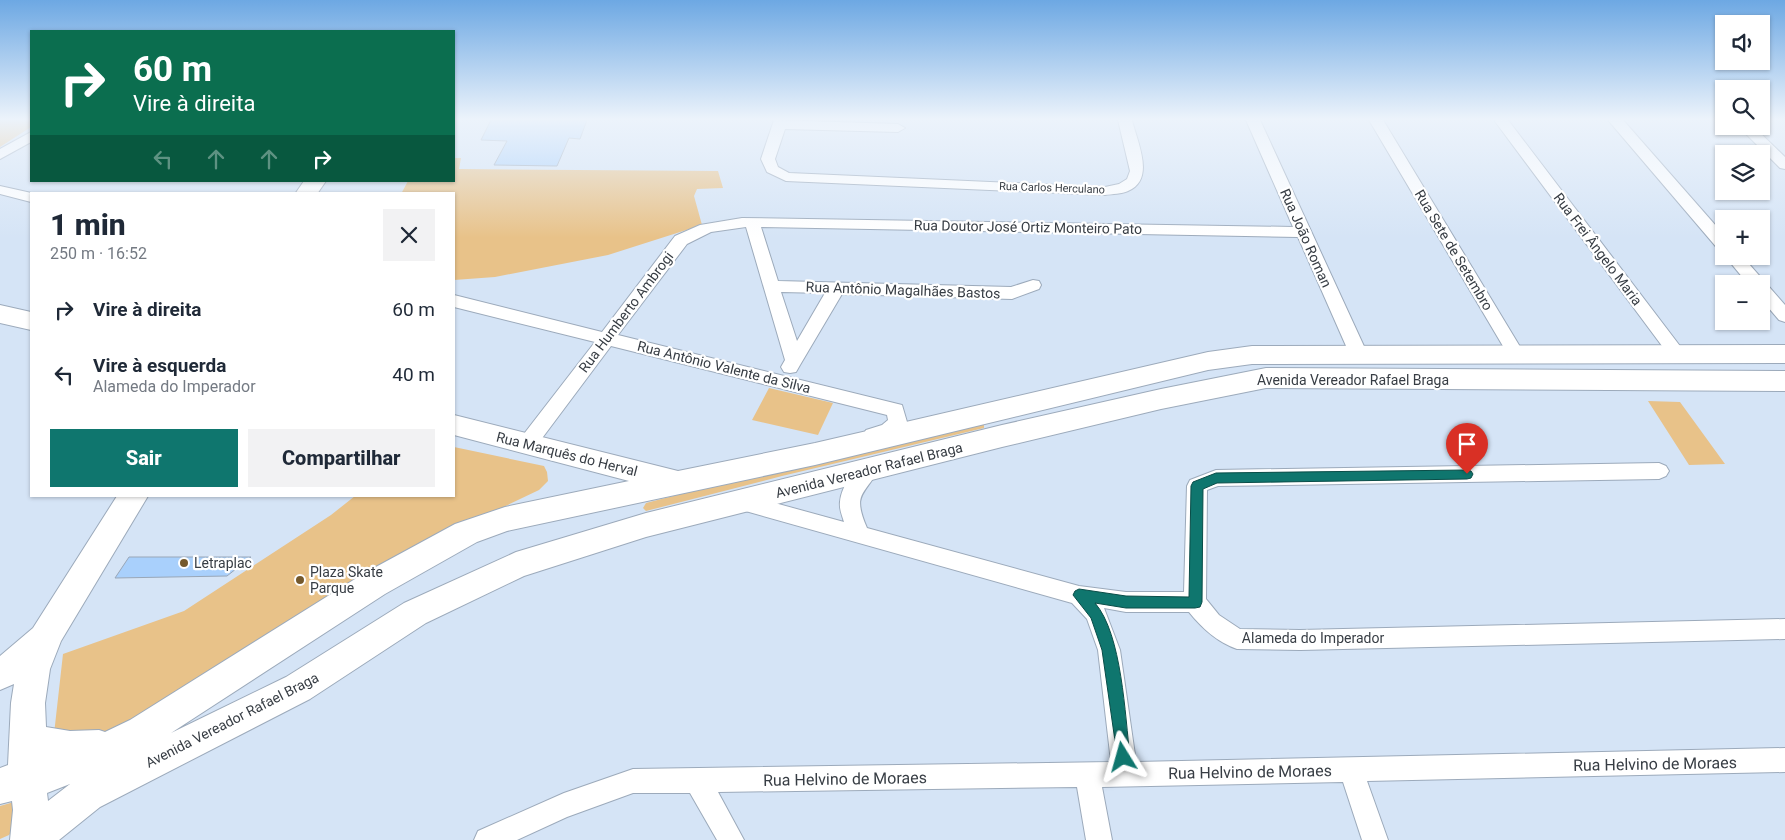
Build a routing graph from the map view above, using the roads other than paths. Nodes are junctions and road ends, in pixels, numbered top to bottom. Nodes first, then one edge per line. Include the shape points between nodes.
1 (768, 159) edge
2 (1134, 159) edge
3 (1271, 159) edge
4 (1399, 159) edge
5 (1530, 159) edge
6 (1648, 159) edge
7 (786, 177) joint
8 (0, 190) edge
9 (30, 197) edge
10 (752, 222) junction
11 (1304, 232) junction
12 (1715, 235) edge
13 (1741, 265) edge
14 (1749, 275) edge
15 (1033, 285) dead end
16 (772, 286) junction
17 (836, 289) junction
18 (1770, 298) edge
19 (455, 301) edge
20 (0, 314) edge
21 (1785, 316) edge
22 (30, 321) edge
23 (607, 338) junction
24 (1516, 354) junction
25 (1677, 354) junction
26 (1785, 354) edge
27 (1359, 355) junction
28 (794, 361) junction
29 (1785, 366) edge
30 (1184, 367) junction
31 (782, 381) junction
32 (1771, 381) edge
33 (1109, 385) junction
34 (1162, 399) junction
35 (1088, 416) junction
36 (455, 426) edge
37 (528, 444) junction
38 (815, 454) junction
39 (869, 470) junction
40 (1660, 471) dead end
41 (680, 483) junction
42 (642, 491) junction
43 (132, 497) edge
44 (742, 502) junction
45 (646, 525) junction
46 (859, 534) junction
47 (1079, 595) junction
48 (1195, 602) junction
49 (1785, 629) edge
50 (47, 634) junction
51 (0, 674) edge
52 (27, 736) junction
53 (113, 746) junction
54 (1785, 760) edge
55 (1351, 770) junction
56 (1125, 775) junction
57 (1087, 776) junction
58 (698, 782) junction
59 (13, 785) edge
60 (29, 840) edge
61 (487, 840) edge
62 (731, 840) edge
63 (1099, 840) edge
64 (1375, 840) edge

1 - 7 street via 772,169
2 - 7 street, Rua Carlos Herculano via 1137,171 1134,180 1122,188 1105,191
3 - 11 street, Rua João Roman
4 - 24 street, Rua Sete de Setembro
5 - 25 street, Rua Frei Ângelo Maria
6 - 12 street
8 - 9 street
10 - 11 street, Rua Doutor José Ortiz Monteiro Pato
10 - 16 street
10 - 23 street, Rua Humberto Ambrogi via 714,226 680,240
11 - 27 street, Rua João Roman
13 - 14 street
15 - 17 street, Rua Antônio Magalhães Bastos via 1012,293
16 - 17 street, Rua Antônio Magalhães Bastos
16 - 28 street
17 - 28 street
18 - 21 street
19 - 23 street, Rua Antônio Valente da Silva
20 - 22 main road
23 - 31 street, Rua Antônio Valente da Silva
23 - 37 street, Rua Humberto Ambrogi
24 - 25 main road, Avenida Vereador Rafael Braga
24 - 27 main road, Avenida Vereador Rafael Braga
25 - 26 main road, Avenida Vereador Rafael Braga
27 - 30 main road, Avenida Vereador Rafael Braga via 1252,355
28 - 31 street
29 - 32 main road via 1751,367 1748,372
30 - 33 main road, Avenida Vereador Rafael Braga
30 - 34 main road via 1153,384 1151,390
31 - 38 street, Rua Antônio Valente da Silva via 895,410 898,422 888,431
32 - 34 main road, Avenida Vereador Rafael Braga via 1266,378
33 - 35 main road via 1122,393 1123,399
33 - 38 main road, Avenida Vereador Rafael Braga
34 - 35 main road, Avenida Vereador Rafael Braga
35 - 39 main road, Avenida Vereador Rafael Braga
36 - 37 main road, Rua Marquês do Herval
37 - 41 main road, Rua Marquês do Herval
38 - 41 main road, Avenida Vereador Rafael Braga
39 - 44 main road, Avenida Vereador Rafael Braga
39 - 46 street via 853,488 850,501 851,516
40 - 48 street via 1216,478 1197,486
41 - 42 main road, Avenida Vereador Rafael Braga
42 - 45 main road via 633,509 637,518
42 - 53 main road, Avenida Vereador Rafael Braga via 505,519 466,533 374,584 186,706
43 - 50 main road
44 - 45 main road, Avenida Vereador Rafael Braga
44 - 46 street
45 - 60 main road, Avenida Vereador Rafael Braga via 516,565 415,613 298,688 87,794
46 - 47 street
47 - 48 street via 1126,602
47 - 56 street via 1096,614 1109,650
48 - 49 street, Alameda do Imperador via 1211,622 1237,639
50 - 51 main road via 18,664
50 - 52 main road via 33,669
52 - 53 main road via 55,748 77,750
52 - 59 main road
53 - 59 main road, Avenida Vereador Rafael Braga via 89,759
54 - 55 street, Rua Helvino de Moraes
55 - 56 street, Rua Helvino de Moraes
55 - 64 street
56 - 57 street, Rua Helvino de Moraes
57 - 58 street, Rua Helvino de Moraes
57 - 63 street
58 - 61 street, Rua Helvino de Moraes via 633,781 564,806
58 - 62 street
59 - 60 main road via 32,810

